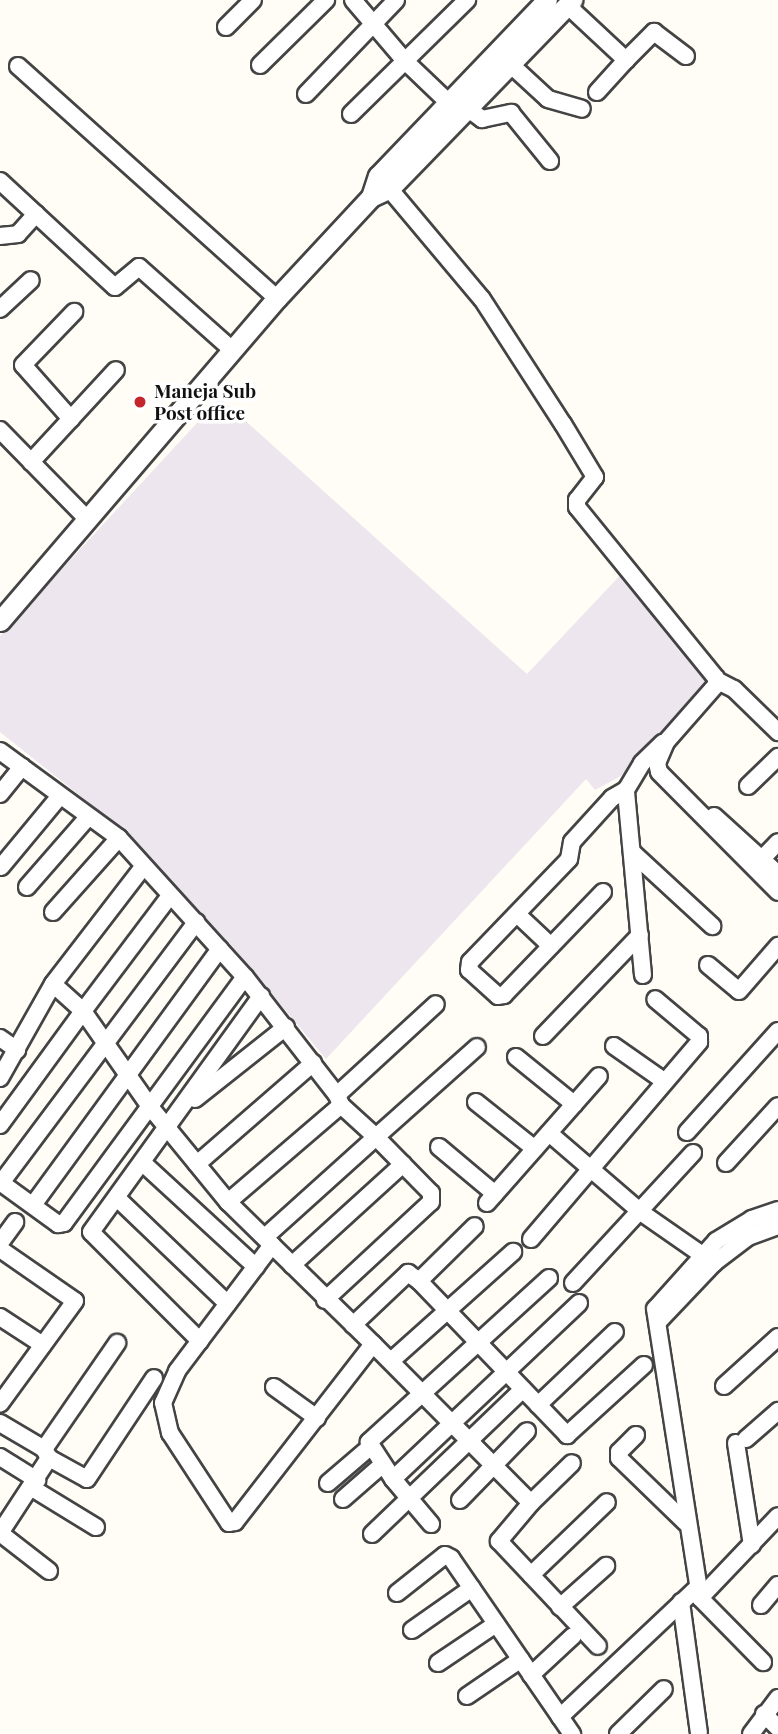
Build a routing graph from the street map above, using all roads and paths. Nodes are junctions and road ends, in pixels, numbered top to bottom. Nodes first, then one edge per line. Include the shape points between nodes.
1 (253, 0) edge
2 (326, 0) edge
3 (353, 0) edge
4 (396, 0) edge
5 (467, 0) edge
6 (547, 0) edge
7 (570, 3) edge
8 (376, 21) junction
9 (226, 27) dead end
10 (686, 56) dead end
11 (626, 60) junction
12 (405, 61) junction
13 (509, 63) junction
14 (260, 65) dead end
15 (18, 66) dead end
16 (597, 92) dead end
17 (306, 94) dead end
18 (458, 105) junction
19 (582, 109) dead end
20 (351, 114) dead end
21 (550, 162) dead end
22 (0, 181) edge
23 (384, 182) junction
24 (36, 214) junction
25 (0, 236) edge
26 (31, 280) dead end
27 (277, 298) junction
28 (0, 309) edge
29 (74, 312) dead end
30 (231, 349) junction
31 (116, 370) dead end
32 (71, 419) junction
33 (0, 430) edge
34 (32, 463) junction
35 (88, 520) junction
36 (0, 621) edge
37 (718, 681) junction
38 (778, 732) edge
39 (663, 748) junction
40 (0, 751) edge
41 (778, 757) edge
42 (23, 768) junction
43 (748, 786) dead end
44 (626, 790) junction
45 (0, 794) edge
46 (60, 796) junction
47 (88, 817) junction
48 (118, 838) junction
49 (778, 842) edge
50 (633, 853) junction
51 (757, 863) junction
52 (1, 867) edge
53 (143, 867) junction
54 (778, 874) edge
55 (27, 887) dead end
56 (603, 892) dead end
57 (778, 892) edge
58 (169, 897) junction
59 (53, 912) dead end
60 (518, 915) junction
61 (197, 922) junction
62 (712, 926) dead end
63 (640, 935) junction
64 (551, 946) junction
65 (778, 946) edge
66 (220, 949) junction
67 (708, 965) dead end
68 (643, 975) dead end
69 (246, 977) junction
70 (53, 984) junction
71 (261, 996) junction
72 (654, 999) dead end
73 (436, 1004) dead end
74 (83, 1010) junction
75 (286, 1027) junction
76 (778, 1031) edge
77 (543, 1036) dead end
78 (0, 1038) edge
79 (107, 1042) junction
80 (614, 1046) dead end
81 (477, 1047) dead end
82 (17, 1050) junction
83 (516, 1057) dead end
84 (313, 1063) junction
85 (128, 1073) junction
86 (599, 1076) dead end
87 (0, 1078) edge
88 (664, 1081) junction
89 (339, 1100) junction
90 (476, 1102) dead end
91 (574, 1104) junction
92 (778, 1106) edge
93 (151, 1108) junction
94 (180, 1111) junction
95 (0, 1125) edge
96 (169, 1128) junction
97 (687, 1132) dead end
98 (549, 1133) junction
99 (376, 1137) junction
100 (439, 1147) dead end
101 (535, 1149) junction
102 (693, 1153) dead end
103 (726, 1163) dead end
104 (144, 1164) junction
105 (197, 1164) junction
106 (403, 1164) junction
107 (590, 1168) junction
108 (1, 1182) edge
109 (117, 1198) junction
110 (228, 1202) junction
111 (33, 1205) junction
112 (778, 1210) edge
113 (642, 1213) junction
114 (15, 1222) dead end
115 (475, 1226) dead end
116 (778, 1227) edge
117 (531, 1239) dead end
118 (269, 1241) junction
119 (0, 1243) edge
120 (0, 1249) edge
121 (513, 1252) dead end
122 (708, 1259) junction
123 (292, 1265) junction
124 (256, 1267) junction
125 (549, 1278) dead end
126 (419, 1281) junction
127 (573, 1283) dead end
128 (325, 1300) junction
129 (579, 1303) dead end
130 (228, 1304) junction
131 (446, 1311) junction
132 (0, 1317) edge
133 (353, 1325) junction
134 (615, 1332) dead end
135 (778, 1337) edge
136 (200, 1341) junction
137 (117, 1343) dead end
138 (373, 1344) junction
139 (478, 1344) junction
140 (43, 1345) junction
141 (391, 1362) junction
142 (644, 1364) dead end
143 (507, 1372) junction
144 (154, 1378) dead end
145 (5, 1386) edge
146 (724, 1386) dead end
147 (274, 1387) dead end
148 (523, 1389) junction
149 (424, 1393) junction
150 (0, 1404) edge
151 (538, 1405) junction
152 (778, 1411) edge
153 (317, 1418) junction
154 (452, 1421) junction
155 (0, 1423) edge
156 (527, 1431) dead end
157 (636, 1435) dead end
158 (470, 1441) junction
159 (370, 1447) junction
160 (47, 1454) junction
161 (0, 1457) edge
162 (572, 1463) dead end
163 (382, 1465) junction
164 (492, 1466) junction
165 (393, 1479) junction
166 (328, 1483) dead end
167 (35, 1484) junction
168 (343, 1499) dead end
169 (410, 1499) junction
170 (460, 1500) dead end
171 (607, 1502) dead end
172 (531, 1503) junction
173 (778, 1516) edge
174 (686, 1523) junction
175 (431, 1524) dead end
176 (96, 1527) dead end
177 (0, 1533) edge
178 (372, 1534) dead end
179 (752, 1545) junction
180 (606, 1566) dead end
181 (49, 1571) dead end
182 (531, 1575) junction
183 (778, 1585) edge
184 (472, 1588) junction
185 (397, 1593) dead end
186 (698, 1594) junction
187 (681, 1602) junction
188 (761, 1605) dead end
189 (561, 1607) junction
190 (496, 1623) junction
191 (412, 1630) dead end
192 (573, 1636) dead end
193 (598, 1646) dead end
194 (521, 1659) junction
195 (763, 1662) dead end
196 (438, 1663) dead end
197 (531, 1675) junction
198 (664, 1689) dead end
199 (467, 1696) dead end
200 (778, 1698) edge
201 (764, 1714) junction
202 (560, 1717) junction
203 (778, 1728) edge
204 (699, 1733) edge
205 (572, 1734) edge
206 (618, 1734) edge
207 (751, 1734) edge

1 - 9 street
2 - 14 street
3 - 8 street
4 - 8 street
5 - 12 street
6 - 18 street
7 - 11 street
7 - 13 street
8 - 12 street
8 - 17 street
10 - 11 street via 654,32
11 - 16 street
12 - 18 street
12 - 20 street
13 - 18 street
13 - 19 street via 548,99
15 - 27 street
18 - 21 street via 482,119 511,113
18 - 23 street
22 - 24 street
23 - 27 street
23 - 37 street via 482,299 595,477 578,507
24 - 25 street via 18,234
24 - 30 street via 115,286 139,267
26 - 28 street
27 - 30 street
29 - 32 street via 23,365
30 - 35 street
31 - 32 street
32 - 34 street
33 - 34 street
34 - 35 street
35 - 36 street
37 - 38 street via 734,689
37 - 39 street
39 - 44 street via 642,763
39 - 51 street via 657,763 663,780
40 - 42 street
41 - 43 street
42 - 45 street
42 - 46 street
44 - 50 street
44 - 60 street via 612,798 572,842 569,859
46 - 47 street
46 - 52 street
47 - 48 street
47 - 55 street
48 - 53 street
48 - 59 street
49 - 51 street
50 - 62 street
50 - 63 street
51 - 54 street
51 - 57 street
53 - 58 street
53 - 70 street
56 - 64 street
58 - 61 street
58 - 74 street
60 - 64 street
60 - 64 street via 468,966 498,996
61 - 66 street
61 - 79 street
63 - 68 street
63 - 77 street
65 - 67 street via 739,991
66 - 69 street
66 - 85 street
69 - 71 street
69 - 93 street
70 - 74 street
70 - 82 street
71 - 75 street
71 - 94 street
72 - 88 street via 700,1038
73 - 89 street
74 - 79 street
74 - 95 street
75 - 84 street
75 - 94 street
76 - 97 street
78 - 82 street
79 - 85 street
79 - 108 street
80 - 88 street
81 - 99 street
82 - 87 street
83 - 91 street
84 - 89 street
84 - 105 street
85 - 93 street
85 - 111 street
86 - 91 street
88 - 107 street via 644,1112
89 - 99 street
89 - 110 street
90 - 101 street
91 - 98 street
92 - 103 street
93 - 96 street
93 - 111 street via 64,1223 58,1224
94 - 96 street
96 - 104 street
96 - 105 street
98 - 101 street
98 - 107 street
99 - 106 street
99 - 118 street
100 - 101 street via 491,1198
102 - 113 street
104 - 109 street
104 - 124 street
105 - 110 street
106 - 123 street
106 - 128 street via 431,1193 431,1202
107 - 113 street
107 - 117 street
108 - 111 street
109 - 130 street
109 - 136 street via 92,1234
110 - 118 street
112 - 122 street via 730,1230
113 - 122 street
113 - 127 street
114 - 119 street
115 - 126 street
116 - 122 street
118 - 123 street
118 - 124 street
120 - 140 street via 75,1301
121 - 131 street
122 - 174 street via 658,1322
123 - 128 street
124 - 130 street
125 - 139 street
126 - 131 street
126 - 133 street via 408,1273
128 - 133 street
129 - 143 street
130 - 136 street
131 - 139 street
131 - 141 street
132 - 140 street
133 - 138 street
134 - 151 street
135 - 146 street
136 - 153 street via 177,1370 162,1414 229,1523 235,1522
137 - 160 street
138 - 141 street
138 - 153 street
139 - 143 street
139 - 149 street
140 - 145 street
141 - 149 street
142 - 151 street via 571,1434
143 - 148 street
143 - 154 street
144 - 160 street via 87,1479
145 - 150 street
147 - 153 street
148 - 151 street
148 - 158 street
149 - 154 street
149 - 159 street via 369,1442
152 - 179 street via 741,1441
154 - 158 street
154 - 165 street
155 - 160 street
156 - 164 street
157 - 174 street via 619,1452 619,1458
158 - 164 street
158 - 169 street
159 - 163 street
159 - 166 street
160 - 167 street
161 - 167 street
162 - 172 street
163 - 165 street
163 - 168 street
164 - 170 street
164 - 172 street
165 - 169 street
167 - 176 street
167 - 177 street
169 - 175 street
169 - 178 street
171 - 182 street
172 - 182 street via 499,1541
173 - 179 street
174 - 186 street
177 - 181 street
179 - 186 street
180 - 189 street
182 - 189 street
183 - 188 street
184 - 185 street via 445,1555
184 - 190 street
184 - 191 street
186 - 187 street
186 - 195 street
187 - 202 street
187 - 204 street
189 - 193 street
190 - 194 street
190 - 196 street
192 - 197 street
194 - 197 street
194 - 199 street
197 - 202 street
198 - 206 street
200 - 201 street
201 - 203 street
201 - 207 street
202 - 205 street

